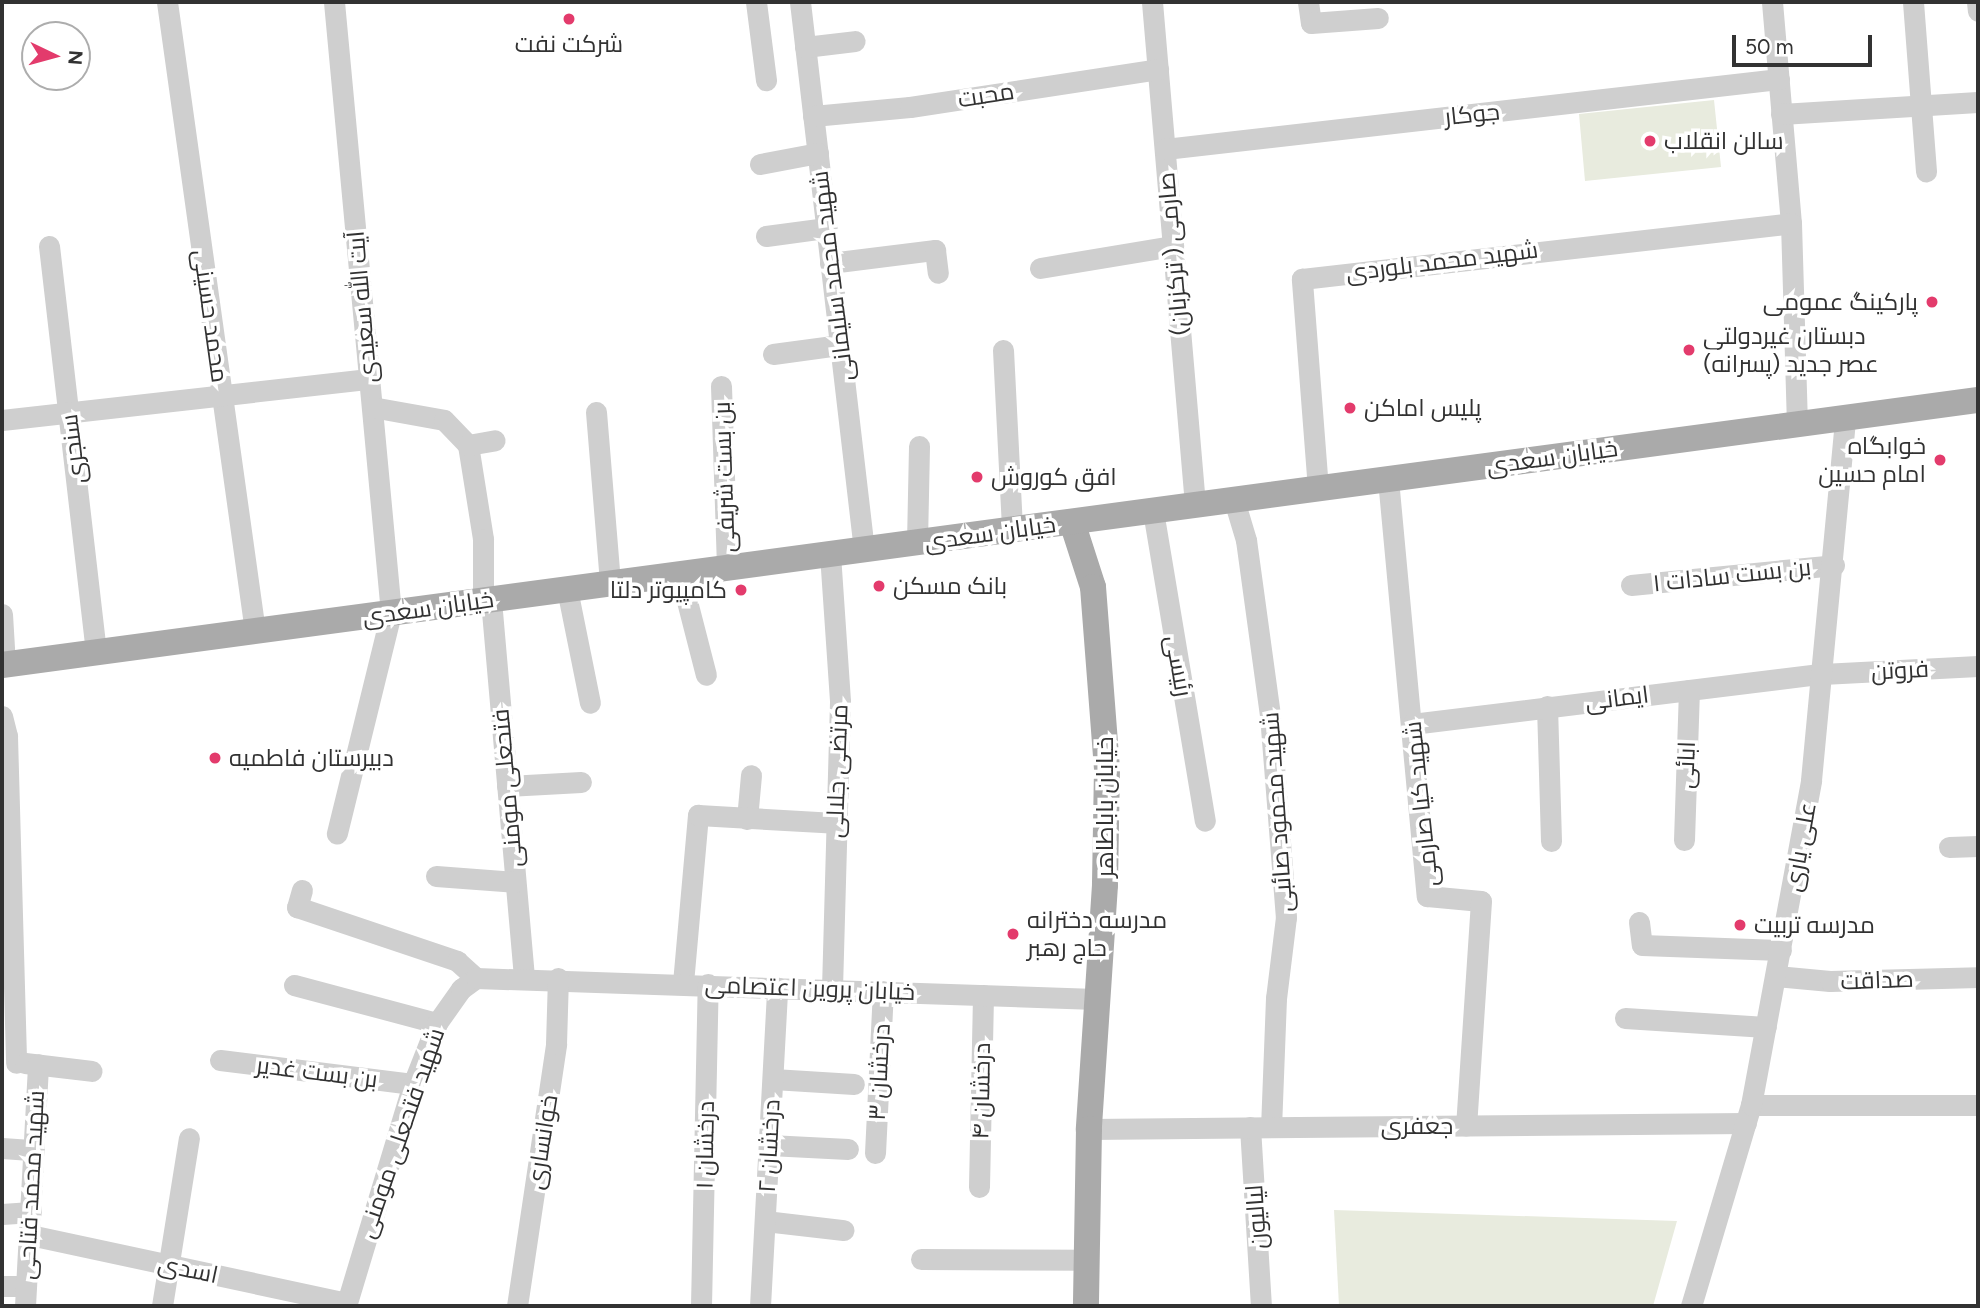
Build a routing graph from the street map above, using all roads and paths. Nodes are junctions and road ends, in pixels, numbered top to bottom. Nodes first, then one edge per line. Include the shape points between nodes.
1 (167, 2) edge
2 (334, 2) edge
3 (756, 2) edge
4 (800, 2) edge
5 (1152, 2) edge
6 (1308, 2) edge
7 (1772, 2) edge
8 (1913, 2) edge
9 (1977, 2) edge
10 (1978, 11) edge
11 (1378, 18) dead end
12 (855, 41) dead end
13 (805, 47) junction
14 (1158, 69) junction
15 (1779, 79) junction
16 (766, 80) dead end
17 (1978, 102) edge
18 (1922, 109) junction
19 (1781, 114) junction
20 (813, 116) junction
21 (1165, 149) junction
22 (818, 153) junction
23 (761, 164) dead end
24 (1926, 172) dead end
25 (1791, 223) junction
26 (826, 228) junction
27 (766, 236) dead end
28 (49, 246) dead end
29 (1173, 246) junction
30 (830, 263) junction
31 (1040, 268) dead end
32 (938, 273) dead end
33 (840, 345) junction
34 (1003, 350) dead end
35 (773, 354) dead end
36 (369, 379) junction
37 (721, 386) dead end
38 (222, 396) junction
39 (1978, 400) edge
40 (372, 407) junction
41 (68, 412) junction
42 (596, 412) dead end
43 (1845, 418) junction
44 (2, 420) edge
45 (1797, 425) junction
46 (495, 440) dead end
47 (468, 445) junction
48 (919, 446) dead end
49 (1388, 480) junction
50 (1318, 489) junction
51 (1234, 500) junction
52 (1195, 506) junction
53 (1153, 511) junction
54 (1072, 522) junction
55 (1012, 530) junction
56 (917, 542) junction
57 (864, 550) junction
58 (831, 554) junction
59 (1834, 565) junction
60 (727, 568) junction
61 (680, 574) junction
62 (610, 583) junction
63 (1631, 585) dead end
64 (567, 589) junction
65 (487, 600) junction
66 (391, 613) junction
67 (2, 614) edge
68 (255, 631) junction
69 (96, 652) junction
70 (3, 665) edge
71 (1978, 666) edge
72 (1822, 674) junction
73 (706, 675) dead end
74 (1689, 690) junction
75 (590, 703) dead end
76 (1547, 706) junction
77 (2, 716) edge
78 (1412, 724) junction
79 (751, 775) dead end
80 (581, 782) dead end
81 (507, 786) junction
82 (747, 819) junction
83 (1205, 821) dead end
84 (835, 823) junction
85 (337, 833) dead end
86 (1684, 840) dead end
87 (1551, 841) dead end
88 (1978, 846) edge
89 (1949, 847) dead end
90 (436, 876) dead end
91 (516, 882) junction
92 (302, 890) dead end
93 (1639, 922) dead end
94 (1781, 950) junction
95 (1776, 976) junction
96 (524, 977) junction
97 (1978, 977) edge
98 (476, 978) junction
99 (558, 978) junction
100 (683, 983) junction
101 (708, 984) junction
102 (294, 985) dead end
103 (778, 986) junction
104 (832, 989) junction
105 (883, 991) junction
106 (984, 995) junction
107 (1096, 999) junction
108 (1625, 1018) dead end
109 (437, 1023) junction
110 (1766, 1027) junction
111 (220, 1060) dead end
112 (9, 1062) edge
113 (38, 1064) junction
114 (92, 1071) dead end
115 (773, 1079) junction
116 (413, 1084) junction
117 (854, 1084) dead end
118 (1978, 1105) edge
119 (1748, 1114) junction
120 (1466, 1126) junction
121 (1260, 1127) junction
122 (1088, 1129) junction
123 (189, 1139) dead end
124 (769, 1145) junction
125 (2, 1148) edge
126 (848, 1149) dead end
127 (34, 1150) junction
128 (875, 1153) dead end
129 (979, 1187) dead end
130 (31, 1212) junction
131 (2, 1213) edge
132 (765, 1221) junction
133 (843, 1230) dead end
134 (30, 1236) junction
135 (921, 1259) dead end
136 (1086, 1261) junction
137 (170, 1265) junction
138 (2, 1286) edge
139 (25, 1296) edge
140 (346, 1304) edge
141 (162, 1306) edge
142 (517, 1306) edge
143 (701, 1306) edge
144 (761, 1306) edge
145 (1086, 1306) edge
146 (1261, 1306) edge
147 (1691, 1306) edge

1 - 38 street, محمد حسینی
2 - 36 street, آیت الله سعیدی
3 - 16 street
4 - 13 street, شهید محمد سلیمانی
5 - 14 street, صارمی ( ترکزبان)
6 - 11 street via 1311,23
7 - 15 street
8 - 18 street
9 - 10 street
12 - 13 street
13 - 20 street, شهید محمد سلیمانی
14 - 20 street, محبت via 910,107
14 - 21 street, صارمی ( ترکزبان)
15 - 19 street
15 - 21 street, جوکار
17 - 18 street
18 - 19 street
18 - 24 street
19 - 25 street
20 - 22 street, شهید محمد سلیمانی
21 - 29 street, صارمی ( ترکزبان)
22 - 23 street
22 - 26 street, شهید محمد سلیمانی
25 - 45 street
25 - 50 street, شهید محمد بلوردی via 1302,279
26 - 27 street
26 - 30 street, شهید محمد سلیمانی
28 - 41 street, سنجری
29 - 31 street
29 - 52 street, صارمی ( ترکزبان)
30 - 32 street via 934,250
30 - 33 street, شهید محمد سلیمانی
33 - 35 street
33 - 57 street, شهید محمد سلیمانی
34 - 55 street
36 - 38 street
36 - 40 street, آیت الله سعیدی
37 - 60 street, بن بست شریفی
38 - 41 street
38 - 68 street, محمد حسینی
39 - 43 main road, خیابان سعدی
40 - 47 street via 444,420
40 - 66 street, آیت الله سعیدی
41 - 44 street
41 - 69 street, سنجری
42 - 62 street
43 - 45 main road, خیابان سعدی
43 - 59 street, علی یاری
45 - 49 main road, خیابان سعدی
46 - 47 street
47 - 65 street, فتحعلی مومنی
48 - 56 street
49 - 50 main road, خیابان سعدی
49 - 78 street, شهید کیا صارمی
50 - 51 main road, خیابان سعدی
51 - 52 main road, خیابان سعدی
51 - 121 street, شهید محمود صائبی via 1246,540 1270,715 1286,917
52 - 53 main road, خیابان سعدی
53 - 54 main road, خیابان سعدی
53 - 83 street, رئیسی
54 - 55 main road, خیابان سعدی
54 - 107 main road, خیابان باباطاهر via 1093,587 1104,700 1105,885
55 - 56 main road, خیابان سعدی
56 - 57 main road, خیابان سعدی
57 - 58 main road, خیابان سعدی
58 - 60 main road, خیابان سعدی
58 - 84 street, مرتضی جلالی via 840,702
59 - 63 street, بن بست سادات ۱
59 - 72 street, علی یاری
60 - 61 main road, خیابان سعدی
61 - 62 main road, خیابان سعدی
61 - 73 street
62 - 64 main road, خیابان سعدی
64 - 65 main road, خیابان سعدی
64 - 75 street
65 - 66 main road, خیابان سعدی
65 - 81 street, فتحعلی مومنی
66 - 68 main road, خیابان سعدی
66 - 85 street, آیت الله سعیدی
67 - 70 street
68 - 69 main road, خیابان سعدی
69 - 70 main road, خیابان سعدی
71 - 72 street, فروتن
72 - 74 street, ایمانی
72 - 94 street, علی یاری via 1811,780
74 - 76 street, ایمانی
74 - 86 street, ابائی
76 - 78 street, ایمانی
76 - 87 street
77 - 112 street via 7,736
78 - 120 street, شهید کیا صارمی via 1427,896 1481,901
79 - 82 street
80 - 81 street
81 - 91 street, فتحعلی مومنی
82 - 84 street
82 - 100 street via 698,815
84 - 104 street, مرتضی جلالی
88 - 89 street
90 - 91 street
91 - 96 street, فتحعلی مومنی
92 - 98 street via 297,907 457,961
93 - 94 street via 1642,945
94 - 95 street, علی یاری
95 - 97 street, صداقت via 1830,981
95 - 110 street, علی یاری
96 - 98 street
96 - 99 street, خیابان پروین اعتصامی
98 - 109 street, شهید فتحعلی مومنی via 461,989
99 - 100 street, خیابان پروین اعتصامی
99 - 142 street, خوانساری via 556,1044
100 - 101 street, خیابان پروین اعتصامی
101 - 103 street, خیابان پروین اعتصامی
101 - 143 street, درخشان ۱
102 - 109 street
103 - 104 street, خیابان پروین اعتصامی
103 - 115 street, درخشان ۲
104 - 105 street, خیابان پروین اعتصامی
105 - 106 street, خیابان پروین اعتصامی
105 - 128 street, درخشان ۳
106 - 107 street, خیابان پروین اعتصامی
106 - 129 street, درخشان ۴
107 - 122 main road, خیابان باباطاهر
108 - 110 street
109 - 116 street, شهید فتحعلی مومنی
110 - 119 street, علی یاری
111 - 116 street, بن بست غدیر
112 - 113 street
113 - 114 street
113 - 127 street, شهید محمد فتاحی
115 - 117 street
115 - 124 street, درخشان ۲
116 - 140 street, شهید فتحعلی مومنی
118 - 119 street, جعفری
119 - 120 street, جعفری
119 - 147 street, علی یاری
120 - 121 street, جعفری
121 - 122 street, جعفری
121 - 146 street, لیالیون
122 - 136 main road, خیابان باباطاهر
123 - 137 street
124 - 126 street
124 - 132 street, درخشان ۲
125 - 127 street
127 - 130 street, شهید محمد فتاحی
130 - 131 street
130 - 134 street, شهید محمد فتاحی
132 - 133 street
132 - 144 street, درخشان ۲
134 - 137 street, اسدی
134 - 139 street, شهید محمد فتاحی
135 - 136 street
136 - 145 main road, خیابان باباطاهر
137 - 140 street, اسدی
137 - 141 street
138 - 139 street

